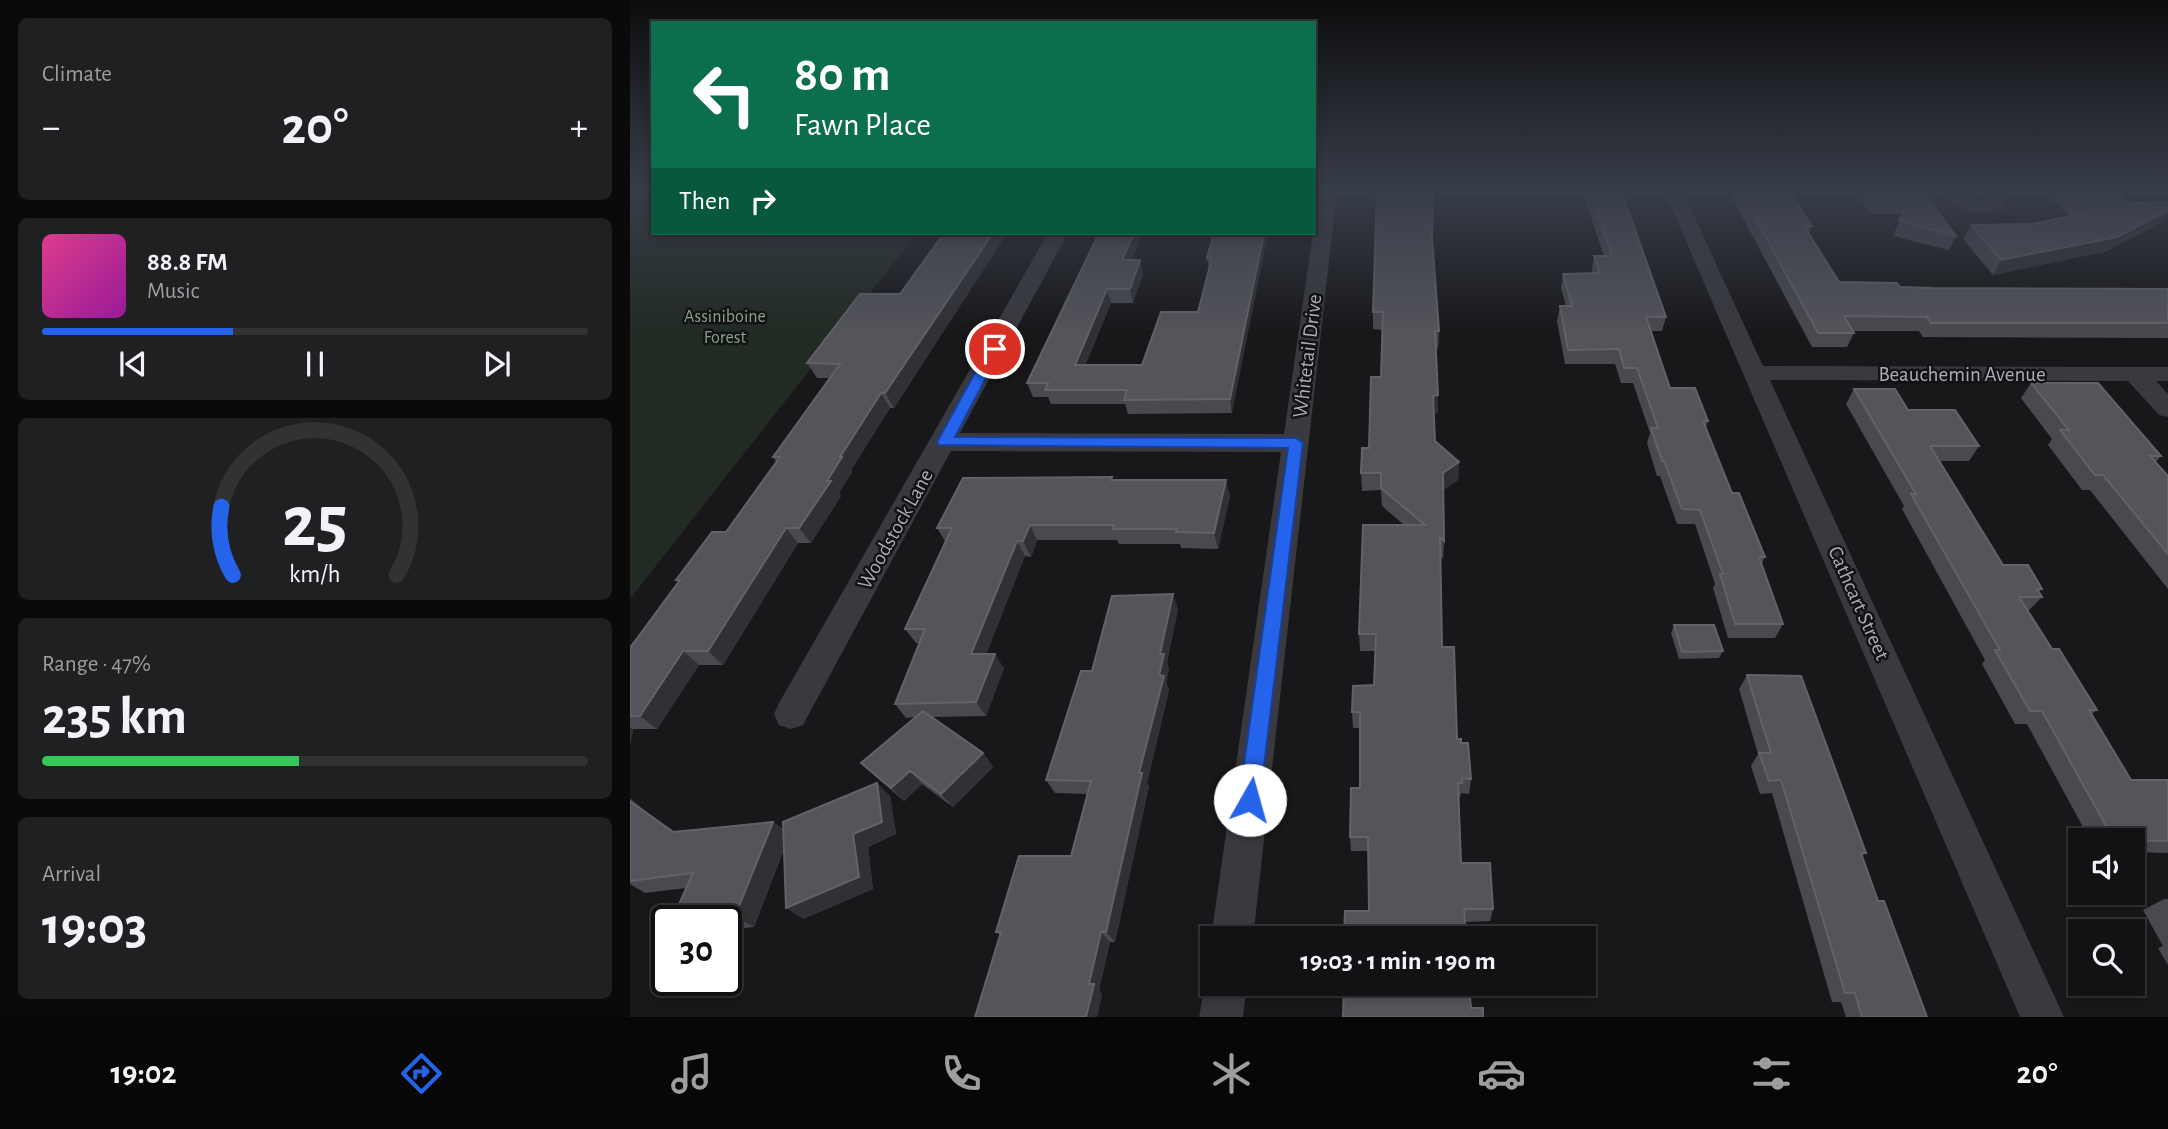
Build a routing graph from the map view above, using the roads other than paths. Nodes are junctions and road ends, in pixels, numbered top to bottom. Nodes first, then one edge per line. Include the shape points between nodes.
1 (1056, 237) edge
2 (1322, 237) edge
3 (1695, 237) edge
4 (1757, 373) junction
5 (2135, 374) junction
6 (2168, 374) edge
7 (2168, 409) edge
8 (944, 442) junction
9 (1296, 443) junction
10 (791, 714) dead end
11 (1234, 926) edge
12 (1224, 996) edge
13 (1221, 1017) edge
14 (2042, 1017) edge

1 - 8 street, Woodstock Lane
2 - 9 street, Whitetail Drive
3 - 4 street, Cathcart Street
4 - 5 street, Beauchemin Avenue
4 - 14 street, Cathcart Street
5 - 6 street, Beauchemin Avenue
5 - 7 street
8 - 9 street
8 - 10 street, Woodstock Lane
9 - 11 street, Whitetail Drive
12 - 13 street

